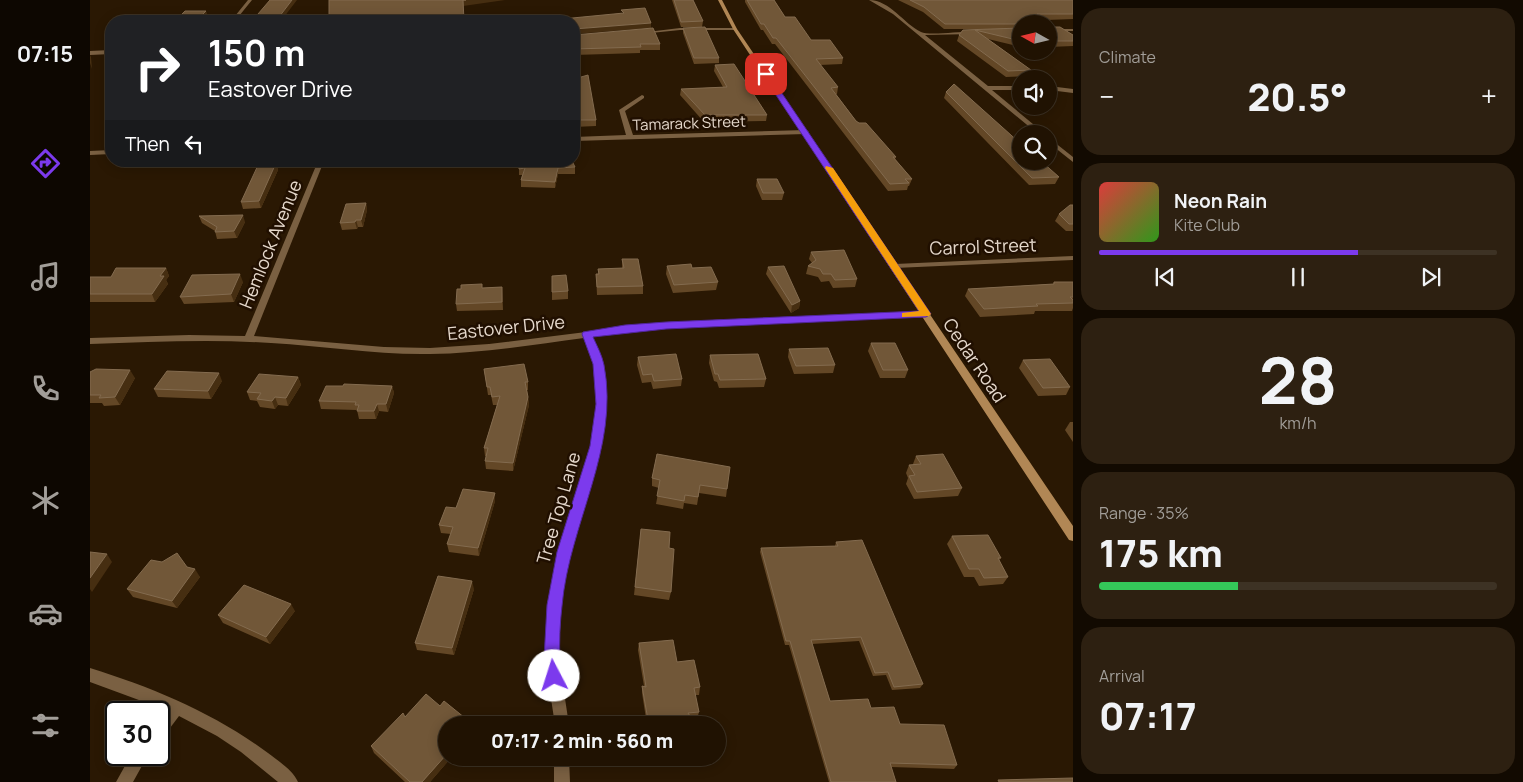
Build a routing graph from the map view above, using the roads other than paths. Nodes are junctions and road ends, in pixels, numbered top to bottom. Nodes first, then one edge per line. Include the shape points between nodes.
1 (250, 0) edge
2 (720, 0) edge
3 (871, 0) edge
4 (238, 15) edge
5 (735, 29) junction
6 (1058, 30) edge
7 (1073, 30) edge
8 (982, 32) edge
9 (638, 33) edge
10 (922, 34) junction
11 (105, 52) edge
12 (90, 53) edge
13 (987, 88) junction
14 (1012, 88) edge
15 (1057, 89) edge
16 (1073, 91) edge
17 (642, 97) dead end
18 (1031, 125) edge
19 (806, 132) junction
20 (630, 137) junction
21 (580, 139) edge
22 (1057, 147) edge
23 (105, 152) edge
24 (90, 153) edge
25 (1073, 160) edge
26 (319, 167) edge
27 (1073, 258) edge
28 (894, 266) junction
29 (926, 314) junction
30 (587, 334) junction
31 (248, 339) junction
32 (90, 342) edge
33 (1073, 536) edge
34 (90, 675) edge
35 (177, 707) junction
36 (170, 716) edge
37 (561, 716) edge
38 (133, 766) edge
39 (562, 766) edge
40 (124, 782) edge
41 (290, 782) edge
42 (562, 782) edge

1 - 4 street
2 - 5 street, Cedar Road
3 - 10 street via 896,13
5 - 9 street
5 - 19 street, Cedar Road
6 - 7 street
8 - 10 street
10 - 13 street
11 - 12 street
13 - 14 street
13 - 18 street
15 - 16 street
17 - 20 street via 622,110
19 - 20 street, Tamarack Street
19 - 28 street, Cedar Road
20 - 21 street, Tamarack Street
22 - 25 street
23 - 24 street
26 - 31 street, Hemlock Avenue
27 - 28 street, Carrol Street
28 - 29 street, Cedar Road
29 - 30 street, Eastover Drive via 666,325
29 - 33 street, Cedar Road
30 - 31 street, Eastover Drive via 477,349 428,351
30 - 37 street, Tree Top Lane via 598,364 601,404 597,446 564,552 554,605 552,659
31 - 32 street, Eastover Drive
34 - 35 street
35 - 36 street
35 - 41 street via 222,730
38 - 40 street
39 - 42 street

